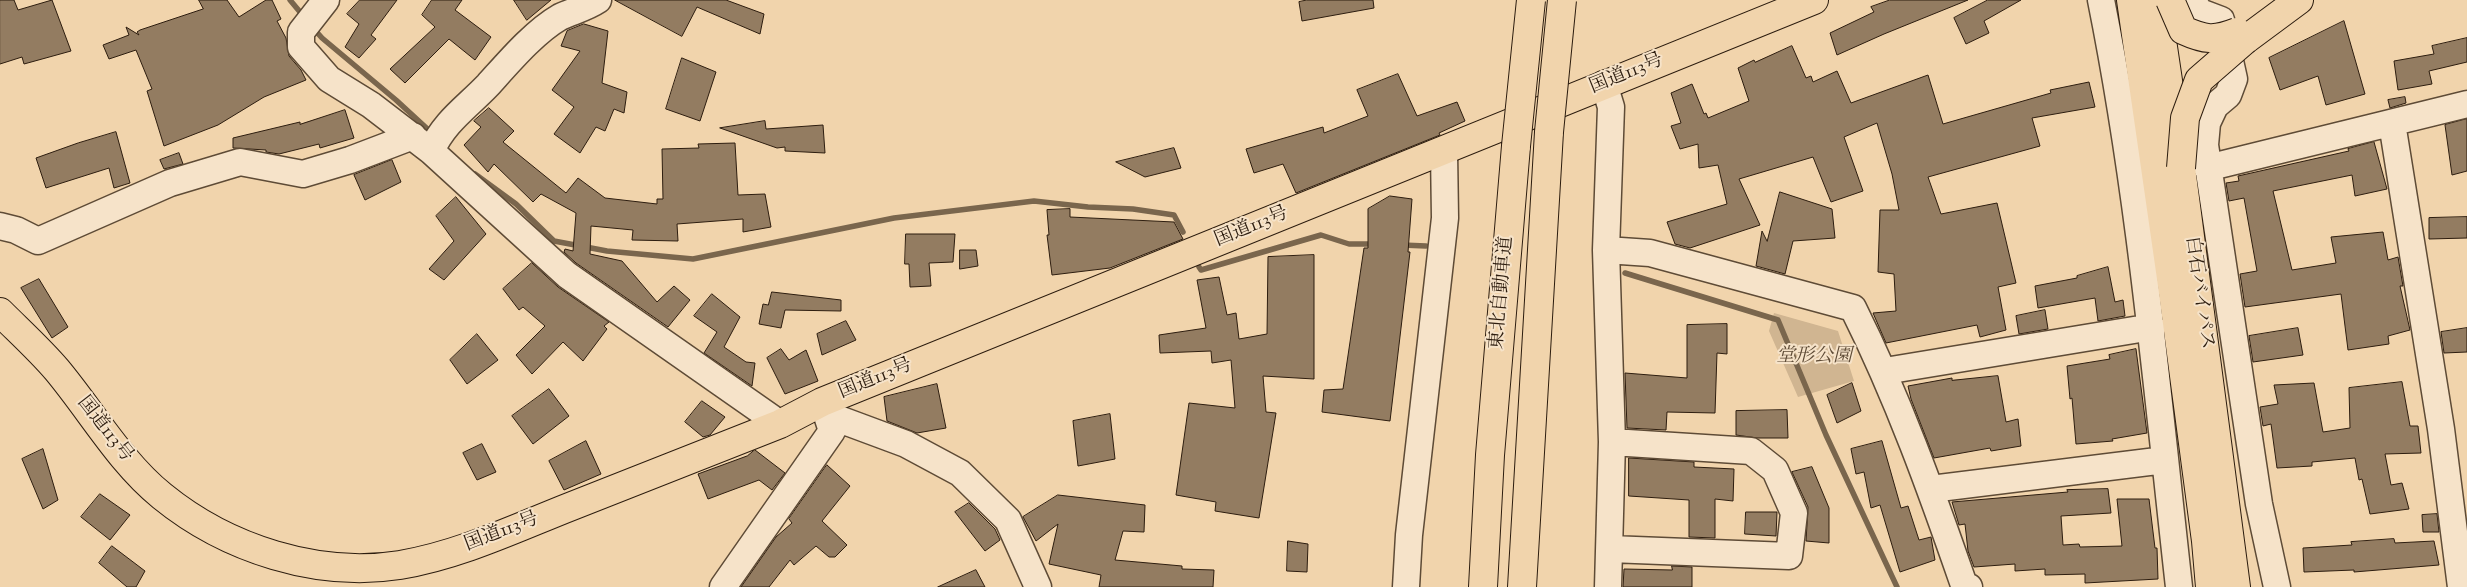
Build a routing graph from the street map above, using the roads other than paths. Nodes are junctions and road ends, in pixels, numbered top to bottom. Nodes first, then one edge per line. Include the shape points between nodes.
1 (598, 0) edge
2 (1531, 0) edge
3 (1562, 0) edge
4 (1814, 0) edge
5 (2101, 0) edge
6 (2122, 0) edge
7 (2132, 0) edge
8 (2156, 0) edge
9 (2170, 0) edge
10 (2192, 0) edge
11 (2299, 0) edge
12 (315, 15) edge
13 (2241, 36) junction
14 (2141, 61) junction
15 (1604, 84) junction
16 (2467, 104) edge
17 (2392, 123) junction
18 (430, 139) junction
19 (1444, 151) junction
20 (2181, 168) junction
21 (2207, 168) junction
22 (0, 226) edge
23 (1606, 250) junction
24 (2184, 283) junction
25 (0, 312) edge
26 (2152, 327) junction
27 (1885, 371) junction
28 (822, 402) junction
29 (780, 424) junction
30 (1612, 442) junction
31 (2165, 460) junction
32 (1931, 488) junction
33 (1610, 550) junction
34 (723, 587) edge
35 (1038, 587) edge
36 (1406, 587) edge
37 (1483, 587) edge
38 (1522, 587) edge
39 (1608, 587) edge
40 (1969, 587) edge
41 (2180, 587) edge
42 (2210, 587) edge
43 (2236, 587) edge
44 (2277, 587) edge
45 (2461, 587) edge

1 - 18 street via 560,18 514,55 487,86
2 - 37 highway, 東北自動車道, bridge via 1490,455
3 - 38 highway, 東北自動車道, bridge via 1548,132
4 - 15 highway, 国道113号
5 - 26 street via 2115,69
6 - 14 highway
7 - 14 highway, 白石バイパス
8 - 20 highway, 白石バイパス, bridge
9 - 13 highway, bridge via 2183,30 2201,38
10 - 21 street via 2200,12 2221,20 2234,78 2228,95 2215,106 2207,123
11 - 13 highway via 2277,17
12 - 18 street via 302,47 329,79
13 - 20 highway, bridge via 2199,80 2185,118
14 - 24 highway, 白石バイパス
15 - 19 highway, 国道113号
15 - 23 street via 1612,107
16 - 17 street
17 - 21 street
17 - 45 street via 2441,429
18 - 22 street via 303,174 240,162 170,183 38,241
18 - 29 street via 567,275
19 - 28 highway, 国道113号
19 - 36 street via 1445,218
20 - 24 highway, 白石バイパス
21 - 44 street via 2259,504
23 - 27 street via 1650,253 1853,308
23 - 30 street
24 - 42 highway, 白石バイパス
24 - 43 highway, 白石バイパス
25 - 29 highway, 国道113号 via 56,368 128,462 162,496 199,522 247,546 297,561 344,568 400,565 457,551
26 - 27 street
26 - 31 street
27 - 32 street
28 - 29 highway, 国道113号
28 - 34 street via 832,431
28 - 35 street via 836,418 906,444 960,473 1008,520
30 - 33 street
30 - 33 street via 1751,451 1775,470 1794,513 1789,556
31 - 32 street
31 - 41 street
32 - 40 street via 1964,585
33 - 39 street

